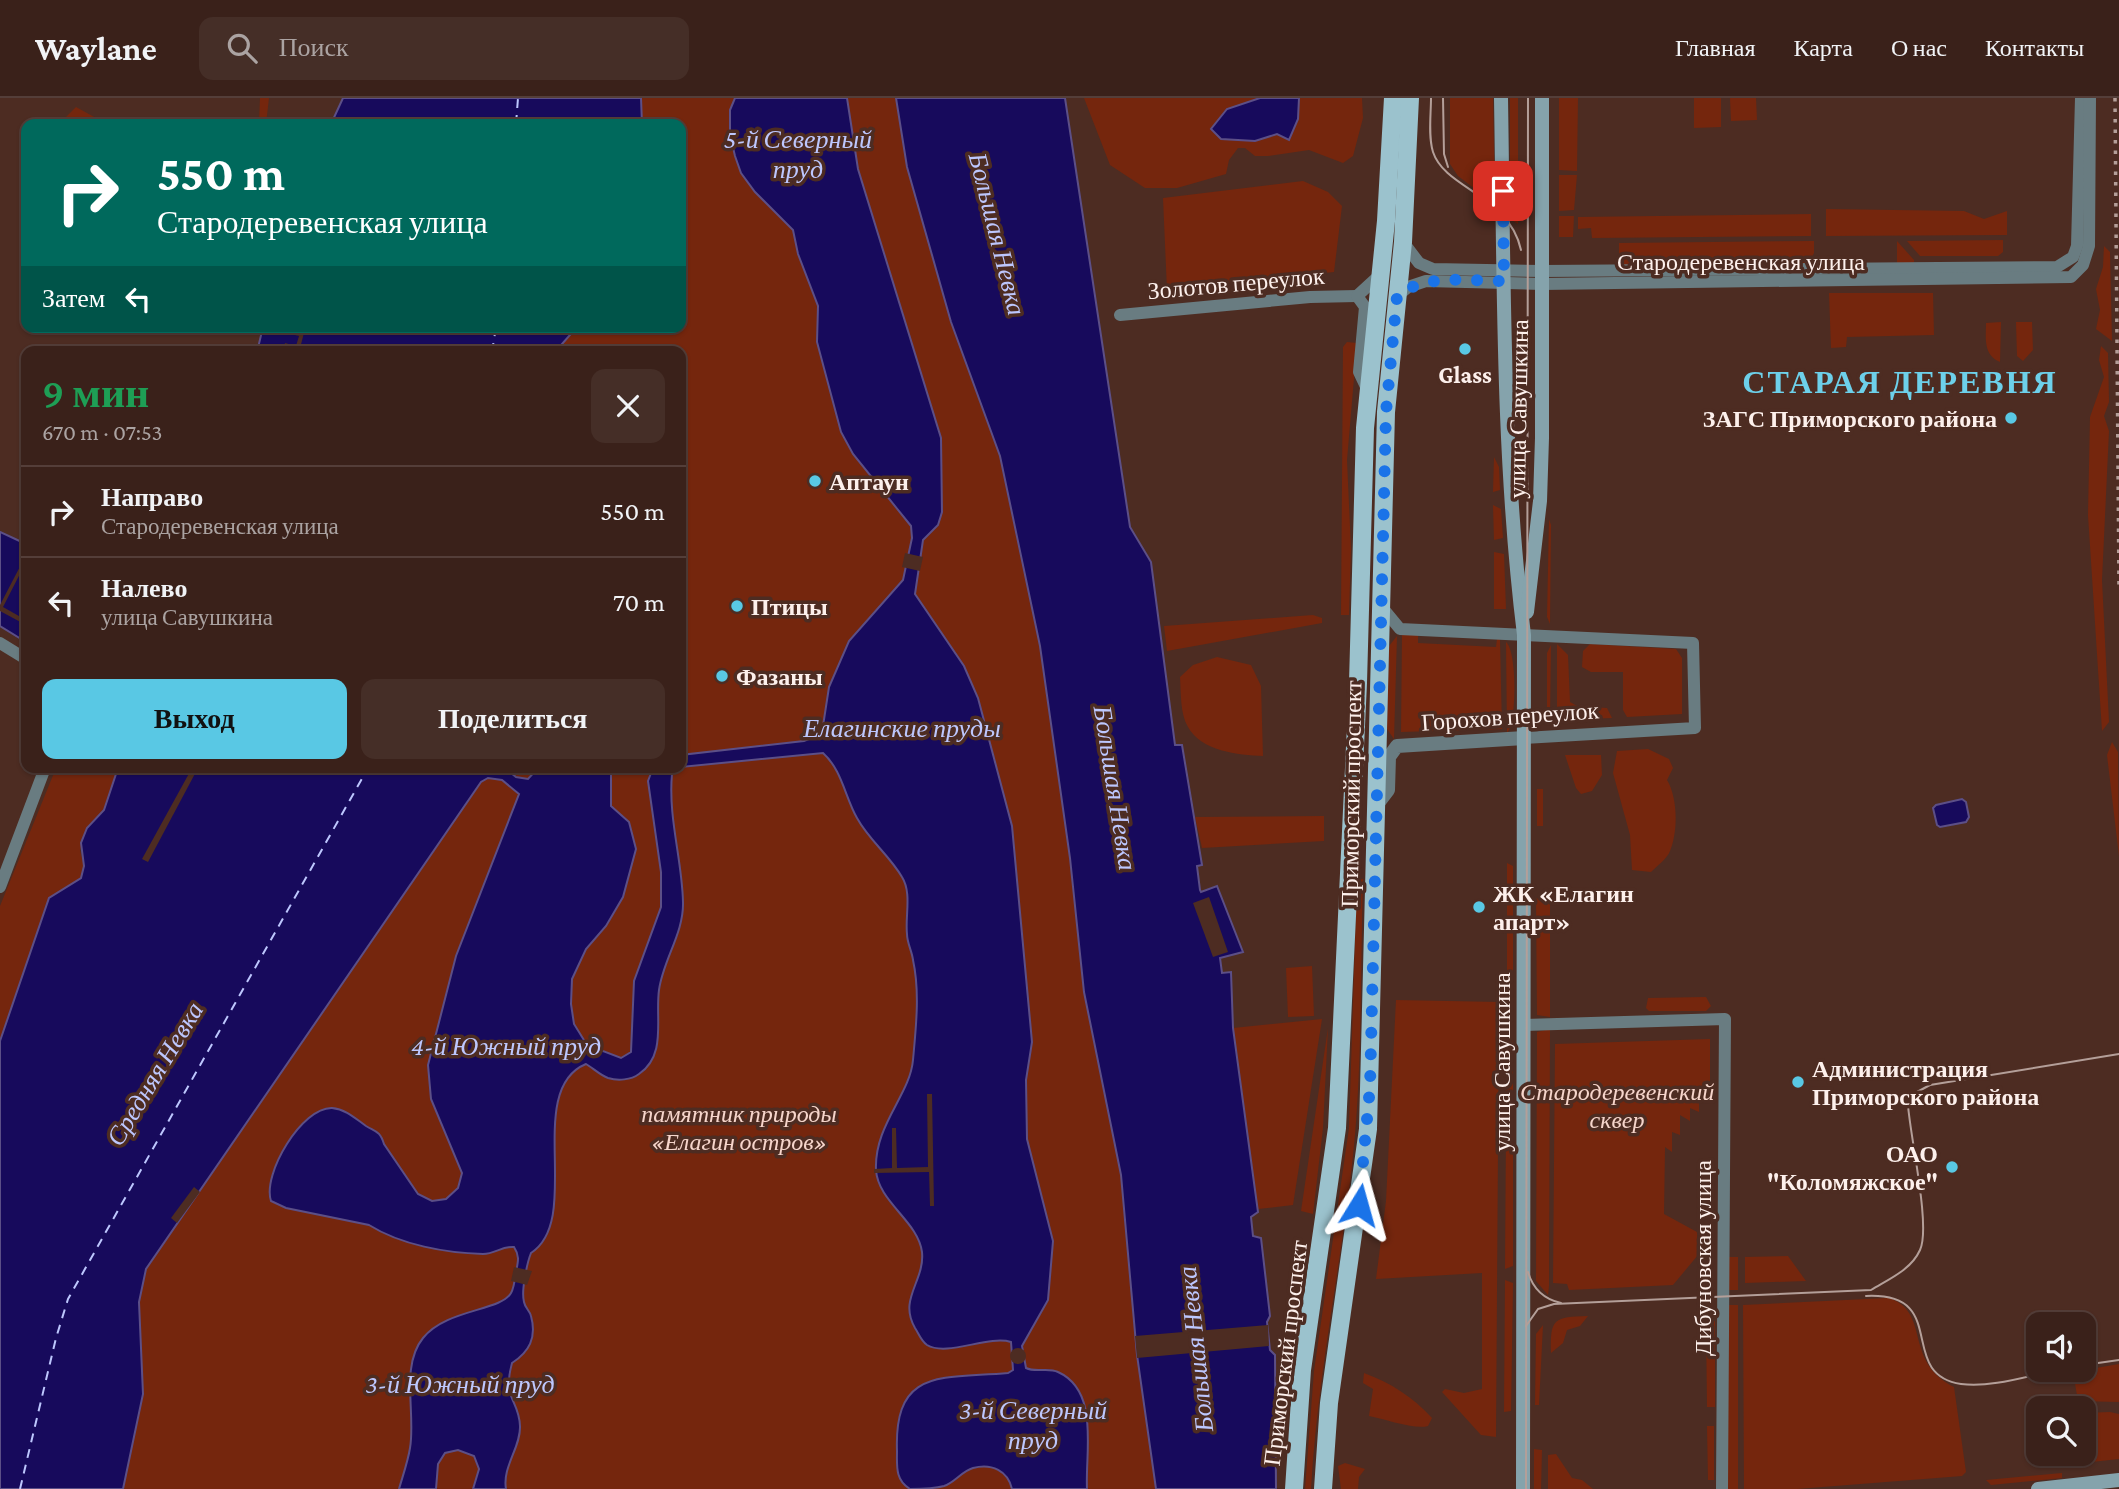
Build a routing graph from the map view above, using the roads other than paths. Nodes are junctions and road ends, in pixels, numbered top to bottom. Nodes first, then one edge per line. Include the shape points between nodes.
1 (1391, 98) edge
2 (1410, 98) edge
3 (1501, 98) edge
4 (1542, 98) edge
5 (2081, 98) edge
6 (2090, 98) edge
7 (1403, 242) junction
8 (2078, 261) junction
9 (1381, 274) junction
10 (1504, 274) junction
11 (1542, 278) junction
12 (1357, 296) junction
13 (1397, 296) junction
14 (1120, 315) dead end
15 (1368, 392) junction
16 (1380, 605) junction
17 (1400, 629) junction
18 (1524, 635) junction
19 (0, 643) edge
20 (1378, 655) junction
21 (21, 656) edge
22 (1524, 738) junction
23 (43, 773) edge
24 (1375, 807) junction
25 (0, 887) edge
26 (1524, 1025) junction
27 (2119, 1480) edge
28 (2091, 1486) edge
29 (1294, 1489) edge
30 (1323, 1489) edge
31 (1523, 1489) edge
32 (1722, 1489) edge
33 (2038, 1489) edge

1 - 9 main road, Приморский проспект
2 - 7 main road, Приморский проспект
3 - 10 main road, улица Савушкина
4 - 11 main road, улица Савушкина
5 - 8 street
6 - 8 street via 2089,246
7 - 10 street, Стародеревенская улица via 1419,263 1433,269
7 - 13 main road, Приморский проспект
8 - 11 street, Стародеревенская улица via 2071,277 2052,279
9 - 12 street, Золотов переулок
9 - 15 main road, Приморский проспект
10 - 11 street, Стародеревенская улица
10 - 13 street, Стародеревенская улица via 1426,281
10 - 18 main road, улица Савушкина via 1506,445
11 - 18 main road, улица Савушкина via 1540,501
12 - 14 street, Золотов переулок
12 - 15 street, Золотов переулок via 1365,307 1359,372
13 - 16 main road, Приморский проспект via 1386,412
15 - 29 main road, Приморский проспект via 1337,1128 1302,1370
16 - 17 street
16 - 20 main road, Приморский проспект
17 - 18 street
17 - 20 street
18 - 22 main road, улица Савушкина
18 - 22 street, Горохов переулок via 1693,643 1695,728
19 - 21 street
20 - 24 main road, Приморский проспект
22 - 24 street, Горохов переулок via 1396,746 1389,757 1388,790
22 - 26 main road, улица Савушкина
23 - 25 street
24 - 30 main road, Приморский проспект via 1368,1129 1329,1403
26 - 31 main road, улица Савушкина
26 - 32 street, Дибуновская улица via 1725,1019
27 - 28 main road
28 - 33 main road

